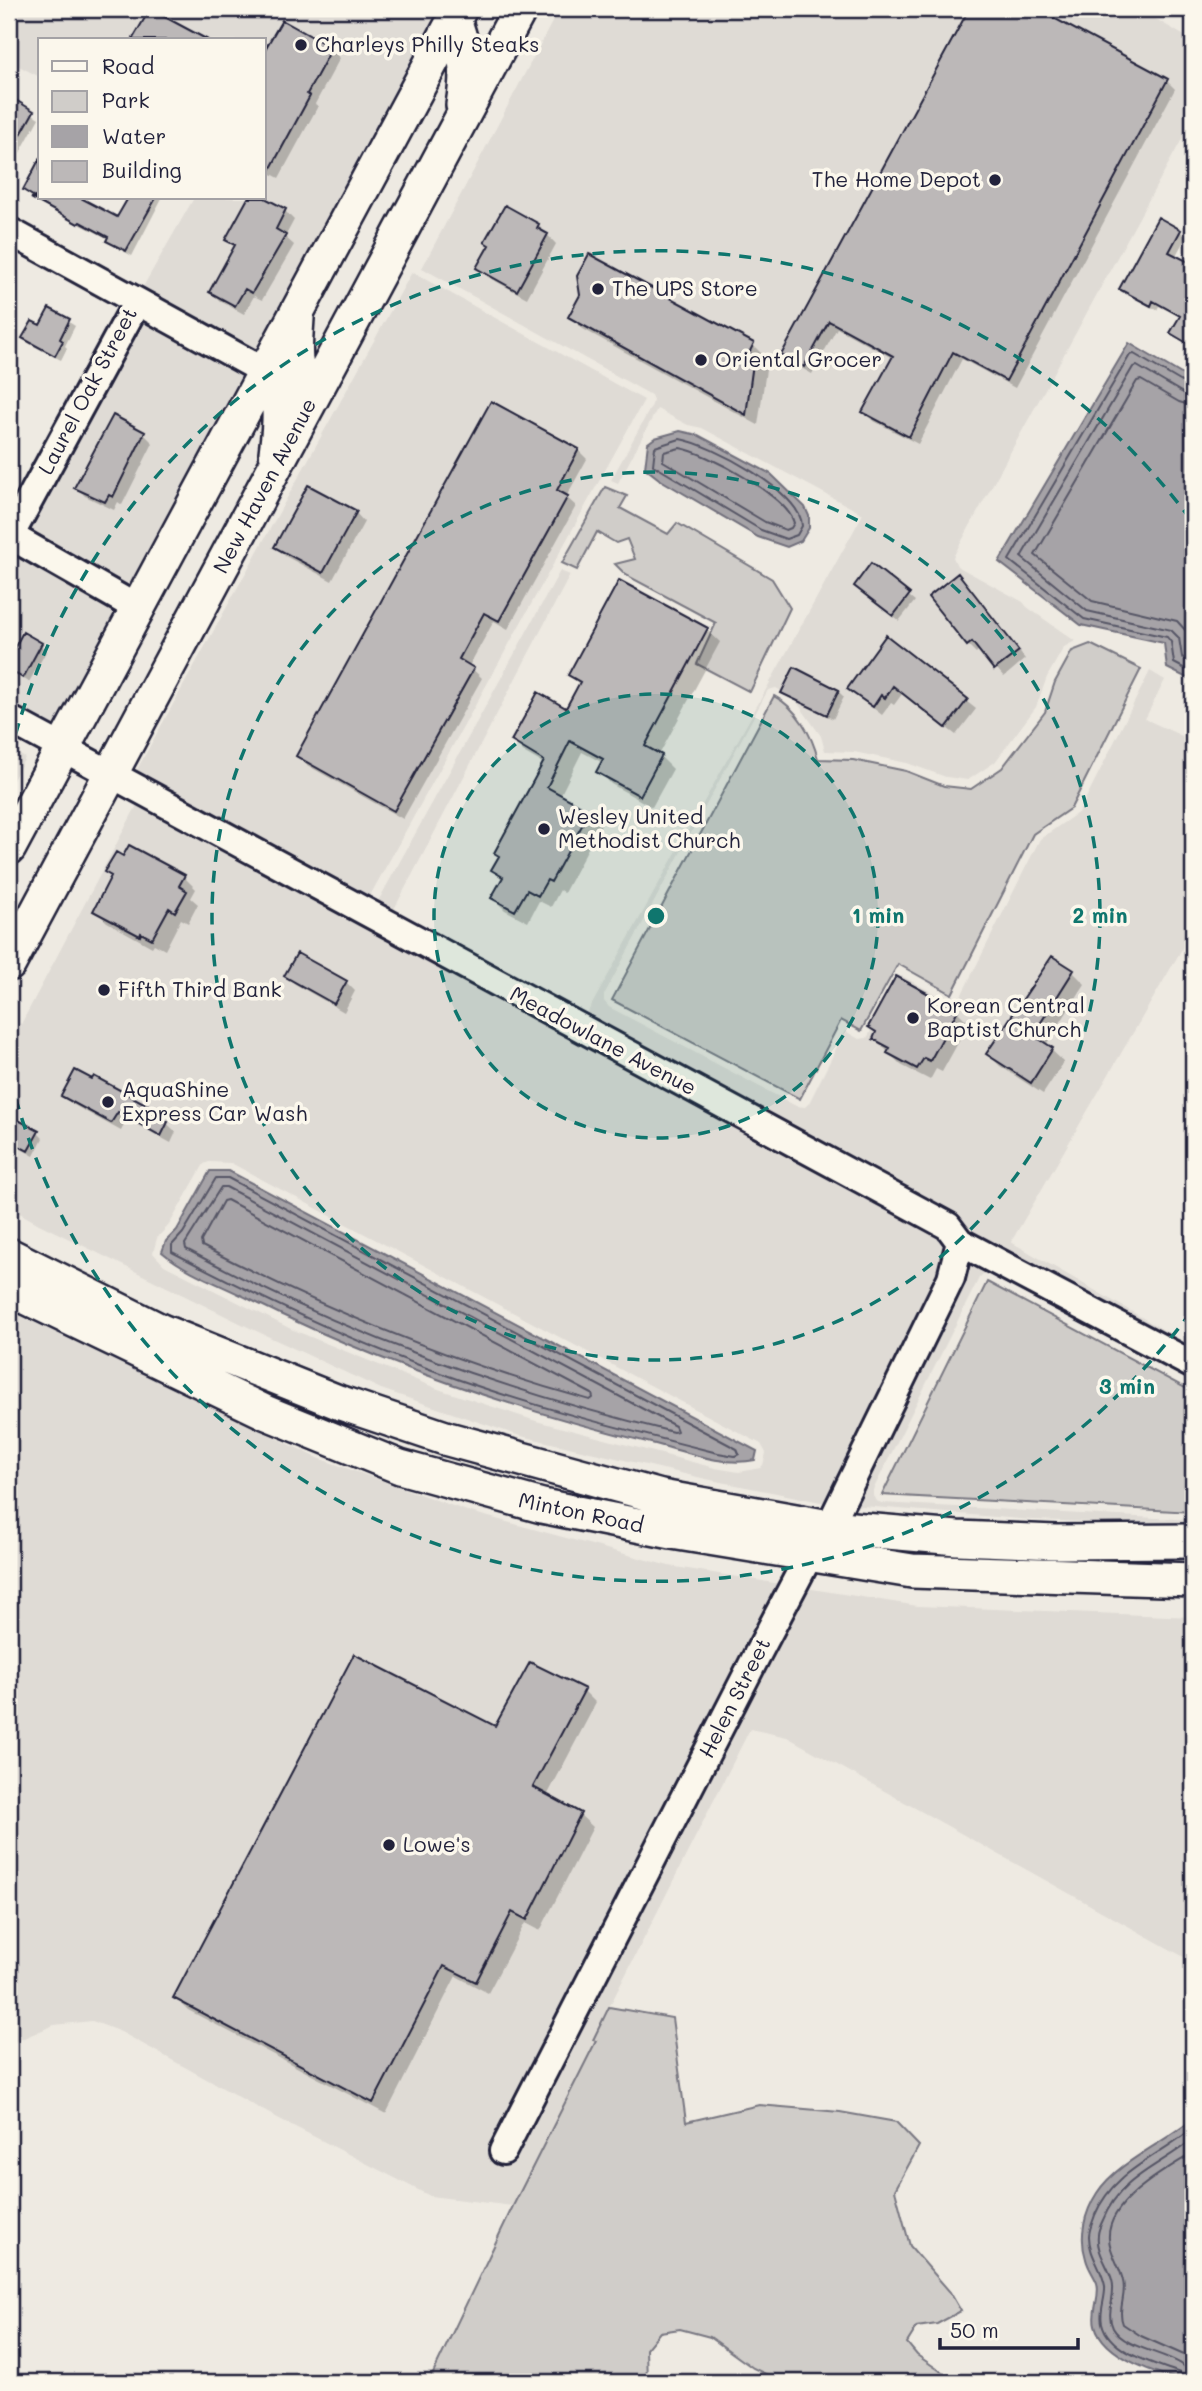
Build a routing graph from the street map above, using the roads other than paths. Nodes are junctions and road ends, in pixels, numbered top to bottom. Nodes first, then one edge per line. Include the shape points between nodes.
1 (520, 9) edge
2 (465, 12) edge
3 (492, 62) junction
4 (459, 125) junction
5 (9, 231) edge
6 (137, 302) junction
7 (298, 309) junction
8 (264, 370) junction
9 (312, 398) junction
10 (274, 470) junction
11 (10, 535) edge
12 (137, 608) junction
13 (9, 719) edge
14 (62, 749) junction
15 (110, 774) junction
16 (9, 848) edge
17 (9, 964) edge
18 (960, 1242) junction
19 (9, 1255) edge
20 (9, 1289) edge
21 (1193, 1365) edge
22 (829, 1527) junction
23 (1193, 1542) edge
24 (810, 1554) junction
25 (1193, 1580) edge
26 (503, 2151) dead end

1 - 3 main road, New Haven Avenue
2 - 3 main road via 480,21
2 - 4 main road via 467,76
2 - 7 main road
3 - 4 main road, New Haven Avenue
4 - 9 main road, New Haven Avenue
5 - 6 street, Laurel Oak Street
6 - 8 street
6 - 11 street, Laurel Oak Street
7 - 8 main road
7 - 9 main road via 295,359 299,379
8 - 10 main road via 281,409
8 - 12 main road
9 - 10 main road, New Haven Avenue
10 - 15 main road, New Haven Avenue
11 - 12 street
12 - 14 main road
13 - 14 street, Meadowlane Avenue
14 - 15 street, Meadowlane Avenue
14 - 16 main road
15 - 17 main road, New Haven Avenue
15 - 18 street, Meadowlane Avenue via 948,1226
18 - 21 street, Meadowlane Avenue
18 - 22 street, Helen Street via 951,1278
19 - 22 main road, Minton Road via 161,1331 338,1402 448,1439 661,1497
20 - 24 main road, Minton Road via 267,1413 400,1467 542,1506
22 - 23 main road, Minton Road via 957,1538
22 - 24 street, Helen Street
24 - 25 main road, Minton Road via 912,1571
24 - 26 street, Helen Street

